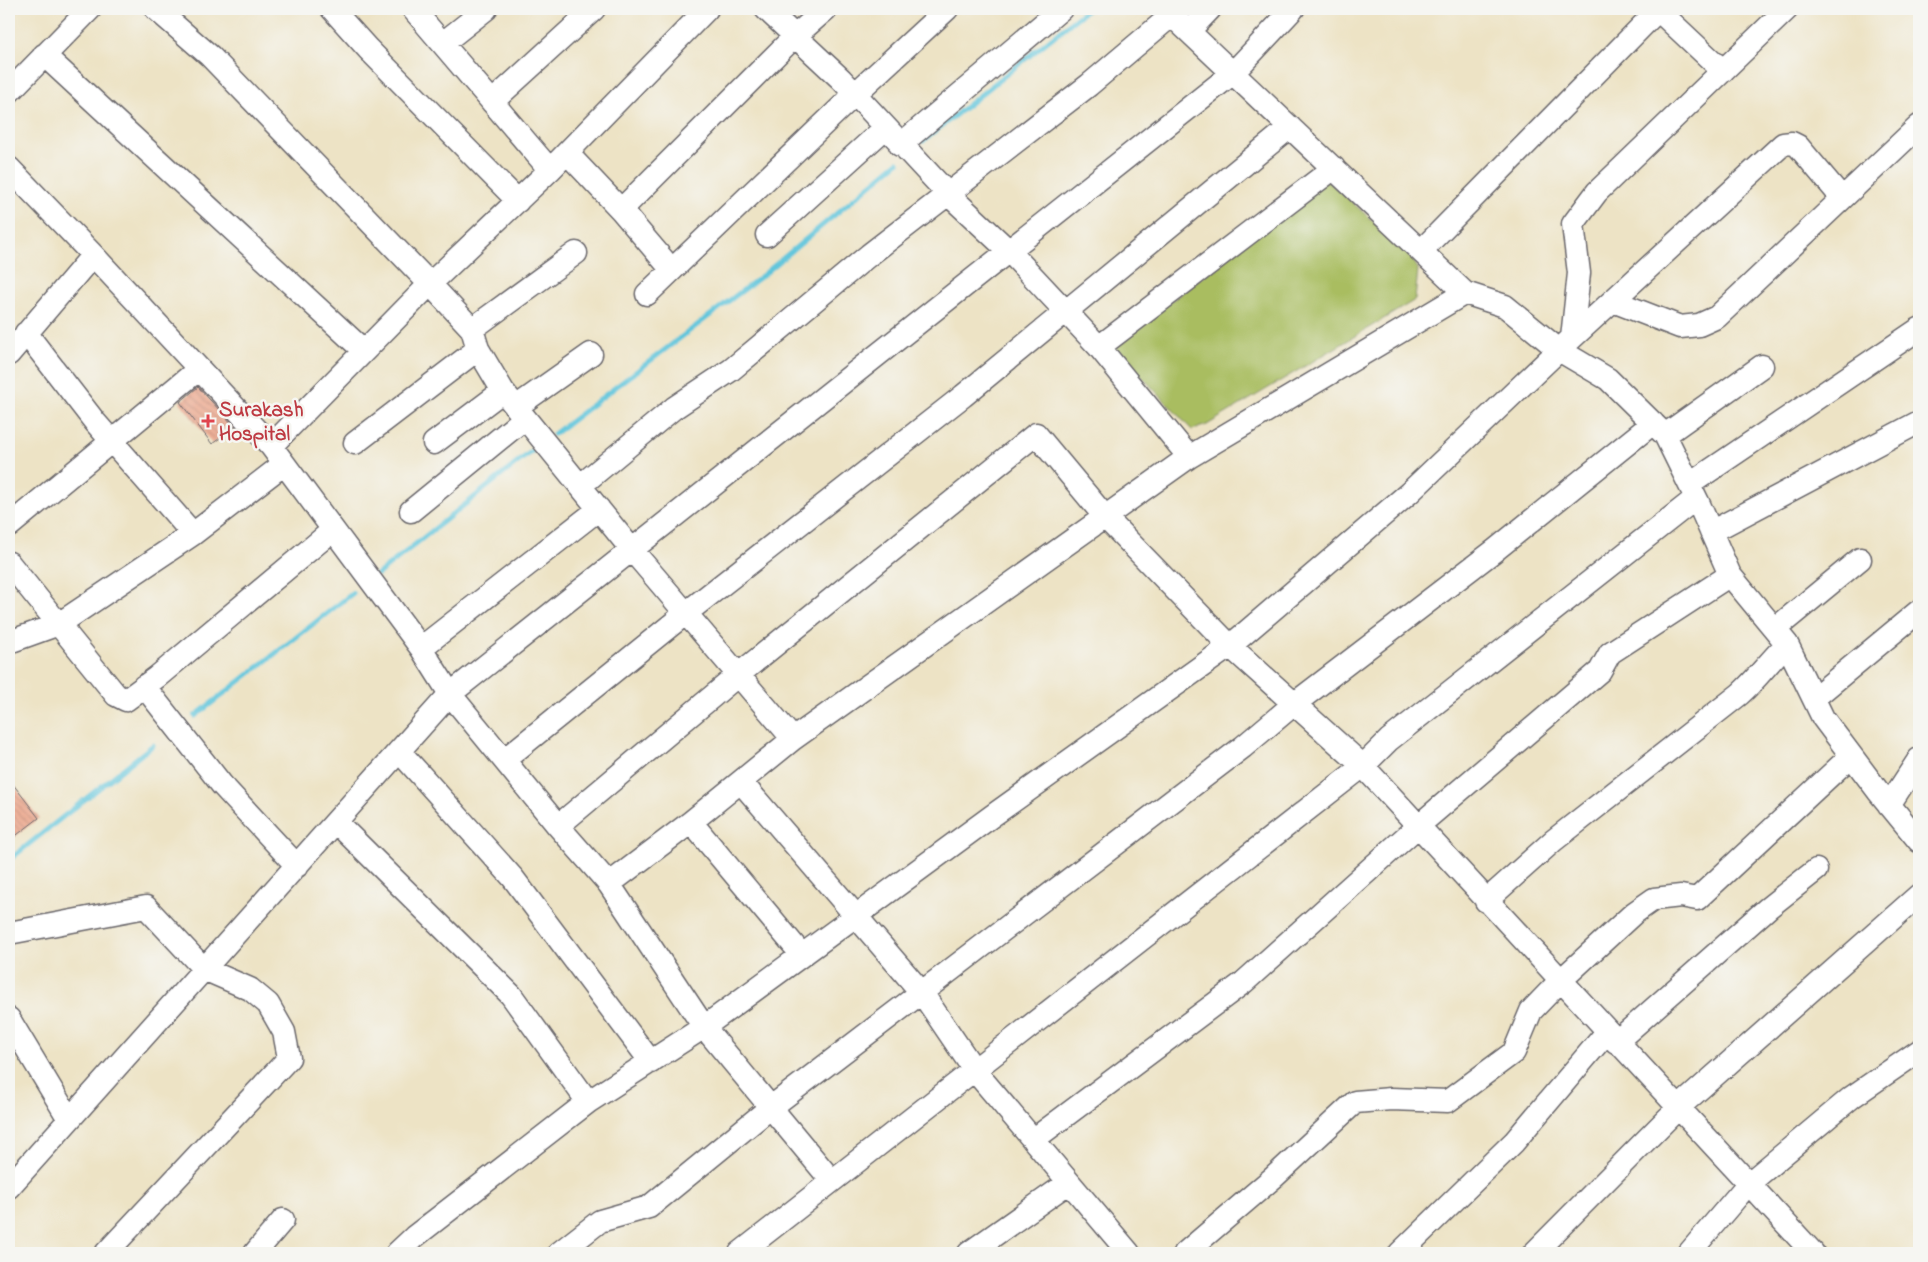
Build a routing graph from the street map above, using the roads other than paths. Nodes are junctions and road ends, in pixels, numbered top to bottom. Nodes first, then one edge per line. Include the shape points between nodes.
1 (90, 9) edge
2 (156, 9) edge
3 (332, 9) edge
4 (413, 9) edge
5 (486, 9) edge
6 (594, 9) edge
7 (707, 9) edge
8 (766, 9) edge
9 (826, 9) edge
10 (947, 9) edge
11 (1062, 9) edge
12 (1210, 9) edge
13 (1292, 9) edge
14 (1658, 9) edge
15 (1787, 9) edge
16 (1169, 12) edge
17 (1189, 31) junction
18 (794, 37) junction
19 (443, 43) junction
20 (44, 55) junction
21 (1723, 71) junction
22 (1233, 73) junction
23 (9, 92) edge
24 (855, 94) junction
25 (492, 102) junction
26 (1919, 126) edge
27 (1290, 127) junction
28 (885, 128) junction
29 (900, 145) junction
30 (567, 153) junction
31 (1334, 168) junction
32 (550, 170) junction
33 (10, 173) edge
34 (948, 194) junction
35 (1842, 198) junction
36 (518, 201) junction
37 (621, 210) junction
38 (767, 235) dead end
39 (1009, 251) junction
40 (1421, 251) junction
41 (576, 253) dead end
42 (94, 255) junction
43 (672, 270) junction
44 (430, 284) junction
45 (1465, 293) junction
46 (647, 294) dead end
47 (1613, 301) junction
48 (1065, 311) junction
49 (1919, 328) edge
50 (26, 333) junction
51 (475, 339) junction
52 (1565, 344) junction
53 (1099, 347) junction
54 (364, 351) junction
55 (9, 354) edge
56 (590, 354) dead end
57 (1762, 366) dead end
58 (199, 369) junction
59 (515, 406) junction
60 (1919, 422) edge
61 (1659, 429) junction
62 (112, 442) junction
63 (355, 443) dead end
64 (434, 443) dead end
65 (277, 455) junction
66 (1189, 457) junction
67 (580, 486) junction
68 (1694, 493) junction
69 (599, 509) junction
70 (411, 511) dead end
71 (1106, 518) junction
72 (9, 526) edge
73 (333, 530) junction
74 (1711, 532) junction
75 (193, 534) junction
76 (632, 550) junction
77 (1860, 559) dead end
78 (9, 563) edge
79 (1730, 575) junction
80 (1919, 611) edge
81 (686, 613) junction
82 (59, 624) junction
83 (1781, 637) junction
84 (9, 642) edge
85 (1230, 646) junction
86 (421, 648) junction
87 (738, 675) junction
88 (144, 686) junction
89 (450, 694) junction
90 (1814, 698) junction
91 (1294, 704) junction
92 (793, 739) junction
93 (399, 751) junction
94 (1851, 756) junction
95 (1919, 759) edge
96 (504, 760) junction
97 (1363, 766) junction
98 (741, 782) junction
99 (1889, 804) junction
100 (336, 822) junction
101 (691, 822) junction
102 (558, 826) junction
103 (1418, 826) junction
104 (1919, 841) edge
105 (297, 866) junction
106 (1816, 870) dead end
107 (609, 884) junction
108 (1919, 895) edge
109 (1486, 901) junction
110 (855, 916) junction
111 (9, 933) edge
112 (802, 955) junction
113 (204, 968) junction
114 (1560, 981) junction
115 (922, 993) junction
116 (9, 1019) edge
117 (704, 1027) junction
118 (1611, 1037) junction
119 (1919, 1051) edge
120 (651, 1062) junction
121 (975, 1071) junction
122 (588, 1102) junction
123 (770, 1108) junction
124 (1678, 1108) junction
125 (70, 1119) junction
126 (1033, 1140) junction
127 (832, 1180) junction
128 (1068, 1183) junction
129 (1748, 1184) junction
130 (9, 1186) edge
131 (283, 1220) dead end
132 (1788, 1227) junction
133 (106, 1253) edge
134 (255, 1253) edge
135 (397, 1253) edge
136 (559, 1253) edge
137 (740, 1253) edge
138 (969, 1253) edge
139 (1128, 1253) edge
140 (1186, 1253) edge
141 (1400, 1253) edge
142 (1534, 1253) edge
143 (1689, 1253) edge
144 (1788, 1253) edge
145 (1813, 1253) edge

1 - 20 street
2 - 44 street via 210,56
3 - 36 street
4 - 19 street
5 - 19 street
6 - 25 street
7 - 30 street
8 - 18 street
9 - 18 street
10 - 24 street
11 - 29 street
12 - 17 street
13 - 22 street
14 - 21 street
14 - 40 street
15 - 21 street
16 - 17 street
16 - 34 street via 1089,85
17 - 22 street
18 - 24 street
18 - 37 street
19 - 25 street
20 - 23 street
20 - 54 street
21 - 52 street via 1597,192 1573,224 1579,273
22 - 27 street
22 - 39 street
24 - 28 street
24 - 43 street
25 - 32 street
26 - 35 street
27 - 31 street
27 - 48 street
28 - 29 street
28 - 38 street
29 - 34 street
30 - 32 street
30 - 37 street
31 - 40 street
31 - 53 street
32 - 36 street
33 - 42 street
34 - 39 street
34 - 67 street via 730,370 674,408
35 - 47 street via 1716,317 1699,325 1680,326
35 - 47 street via 1798,146 1783,144
36 - 44 street
37 - 43 street
39 - 48 street
39 - 76 street
40 - 45 street
41 - 51 street
42 - 50 street
42 - 58 street
43 - 46 street
44 - 51 street
44 - 54 street
45 - 52 street via 1504,306
45 - 66 street
47 - 52 street
48 - 53 street
48 - 81 street via 963,396
49 - 68 street
50 - 55 street
50 - 62 street
51 - 59 street
51 - 63 street
52 - 61 street via 1608,379
52 - 85 street via 1408,492
53 - 66 street
54 - 65 street
56 - 59 street
57 - 61 street
58 - 62 street
58 - 65 street
59 - 64 street
59 - 67 street
59 - 70 street
60 - 74 street
61 - 68 street
61 - 91 street
62 - 72 street
62 - 75 street
65 - 73 street
65 - 75 street
66 - 71 street
67 - 69 street
68 - 74 street
68 - 97 street via 1691,502 1412,721
69 - 76 street
69 - 86 street
71 - 85 street
71 - 87 street via 1036,434
71 - 92 street
73 - 86 street
73 - 88 street
74 - 79 street
75 - 82 street
76 - 81 street
76 - 89 street
77 - 83 street
78 - 82 street
79 - 83 street
79 - 103 street via 1610,653 1600,670
80 - 90 street
81 - 87 street
81 - 96 street
82 - 84 street
82 - 88 street via 116,695 126,700
83 - 90 street
83 - 109 street via 1759,677 1553,841
85 - 91 street
85 - 110 street
86 - 89 street
87 - 92 street
87 - 102 street
88 - 105 street via 222,785
89 - 93 street
89 - 96 street
90 - 94 street via 1823,718
91 - 97 street
91 - 115 street via 1236,753
92 - 98 street
93 - 100 street
93 - 120 street via 513,878
94 - 99 street
94 - 114 street via 1697,899 1681,896 1654,899 1634,913
95 - 99 street
96 - 102 street
97 - 103 street
97 - 121 street
98 - 101 street
98 - 110 street
99 - 104 street
100 - 105 street
100 - 122 street via 511,996
101 - 107 street
101 - 112 street
102 - 107 street
103 - 109 street
103 - 126 street via 1244,982
105 - 113 street
106 - 118 street
107 - 117 street
108 - 124 street
109 - 114 street
110 - 112 street
110 - 115 street
111 - 113 street via 146,906
112 - 117 street
113 - 125 street
113 - 133 street via 250,989 268,1004 284,1032 289,1058
114 - 118 street
114 - 140 street via 1531,1012 1514,1052 1500,1063 1448,1100 1355,1102
115 - 121 street
115 - 123 street
116 - 125 street
117 - 120 street
117 - 123 street
118 - 124 street
118 - 141 street via 1514,1142
119 - 129 street via 1852,1097
120 - 122 street
121 - 126 street
121 - 127 street
122 - 135 street
123 - 127 street
123 - 136 street via 649,1207 600,1221
124 - 129 street
124 - 142 street
125 - 130 street
126 - 128 street
127 - 137 street
128 - 138 street
128 - 139 street
129 - 132 street
129 - 143 street
131 - 134 street
132 - 144 street
132 - 145 street

